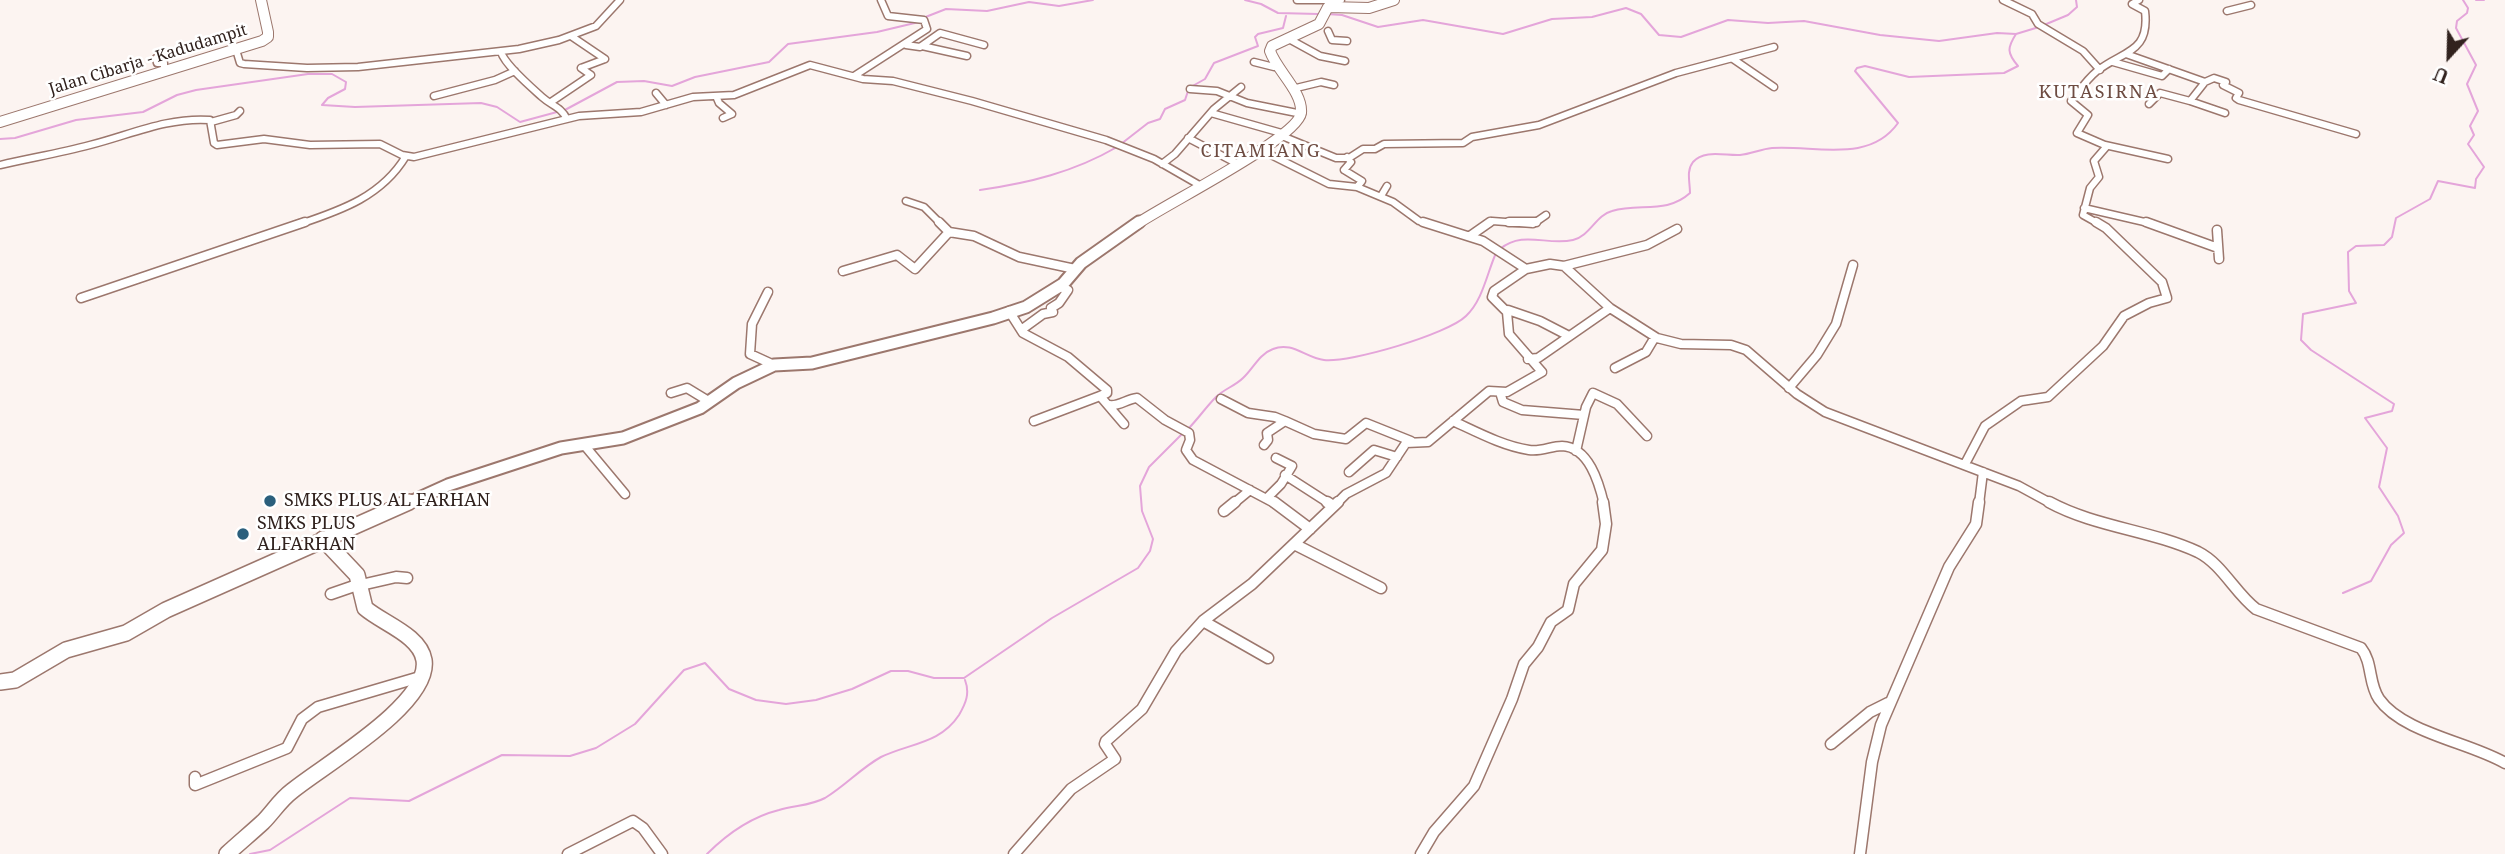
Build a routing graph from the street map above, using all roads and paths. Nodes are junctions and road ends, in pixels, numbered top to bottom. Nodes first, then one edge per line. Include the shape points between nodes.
1 (261, 0) edge
2 (620, 0) edge
3 (881, 0) edge
4 (1297, 0) edge
5 (1341, 0) edge
6 (1394, 0) edge
7 (2003, 0) edge
8 (2139, 0) edge
9 (2241, 3) edge
10 (2251, 5) dead end
11 (2227, 11) dead end
12 (1325, 14) joint
13 (1328, 31) dead end
14 (571, 36) junction
15 (1289, 39) junction
16 (1347, 41) dead end
17 (906, 45) junction
18 (984, 45) dead end
19 (922, 46) junction
20 (1774, 47) dead end
21 (237, 52) dead end
22 (501, 52) junction
23 (2126, 54) junction
24 (967, 56) dead end
25 (156, 58) dead end
26 (1733, 59) junction
27 (1345, 61) dead end
28 (1254, 62) dead end
29 (2113, 62) junction
30 (1274, 66) junction
31 (2169, 69) junction
32 (2100, 70) junction
33 (164, 71) junction
34 (515, 71) junction
35 (854, 76) junction
36 (2205, 82) junction
37 (1334, 85) dead end
38 (1241, 87) dead end
39 (1773, 87) dead end
40 (1190, 89) dead end
41 (1292, 89) junction
42 (656, 93) dead end
43 (434, 96) dead end
44 (716, 96) junction
45 (1231, 96) junction
46 (2190, 101) junction
47 (551, 102) junction
48 (2149, 104) dead end
49 (666, 105) junction
50 (240, 111) dead end
51 (1210, 113) junction
52 (2225, 113) dead end
53 (1302, 114) junction
54 (723, 118) dead end
55 (567, 119) junction
56 (0, 122) edge
57 (211, 122) junction
58 (2356, 134) dead end
59 (1283, 135) junction
60 (1188, 138) junction
61 (2105, 145) junction
62 (1261, 150) junction
63 (406, 156) junction
64 (1347, 157) junction
65 (2168, 159) dead end
66 (1162, 164) junction
67 (1238, 164) junction
68 (0, 165) edge
69 (1201, 186) junction
70 (1387, 186) dead end
71 (1357, 187) junction
72 (1381, 196) junction
73 (906, 201) dead end
74 (2084, 208) junction
75 (1546, 215) dead end
76 (1678, 229) dead end
77 (2217, 230) dead end
78 (949, 232) junction
79 (1470, 236) junction
80 (2218, 248) junction
81 (2219, 259) dead end
82 (1853, 265) dead end
83 (1564, 267) junction
84 (1075, 269) junction
85 (1526, 269) junction
86 (843, 271) dead end
87 (1060, 287) junction
88 (768, 292) dead end
89 (81, 298) dead end
90 (1610, 309) junction
91 (1508, 310) junction
92 (1009, 311) junction
93 (1021, 330) junction
94 (1569, 336) junction
95 (1655, 337) junction
96 (1528, 359) junction
97 (774, 365) junction
98 (1615, 368) dead end
99 (1789, 388) junction
100 (1500, 392) junction
101 (671, 393) dead end
102 (1100, 396) junction
103 (1222, 399) dead end
104 (710, 402) junction
105 (1110, 405) junction
106 (1584, 415) junction
107 (1034, 421) dead end
108 (1284, 421) junction
109 (1453, 421) junction
110 (1124, 424) dead end
111 (1647, 436) dead end
112 (1411, 441) junction
113 (1264, 445) dead end
114 (585, 446) junction
115 (1576, 451) junction
116 (1397, 457) junction
117 (1276, 458) dead end
118 (1965, 464) junction
119 (1349, 472) dead end
120 (1983, 472) junction
121 (1285, 475) junction
122 (1250, 490) junction
123 (625, 494) dead end
124 (1267, 498) junction
125 (1334, 506) junction
126 (1224, 511) dead end
127 (1310, 529) junction
128 (323, 539) junction
129 (1294, 544) junction
130 (407, 578) dead end
131 (360, 585) junction
132 (1381, 588) dead end
133 (331, 594) dead end
134 (1203, 621) junction
135 (1268, 658) dead end
136 (423, 676) junction
137 (0, 682) edge
138 (1888, 703) junction
139 (1831, 744) dead end
140 (2505, 763) edge
141 (195, 776) dead end
142 (227, 854) edge
143 (568, 854) edge
144 (662, 854) edge
145 (1014, 854) edge
146 (1421, 854) edge
147 (1860, 854) edge

1 - 33 street, Jalan Cibarja - Kadudampit via 266,40
2 - 14 street via 600,23
3 - 17 street via 888,16 926,22 926,30
4 - 5 street
6 - 12 street via 1372,8 1331,7
7 - 32 street via 2032,14 2038,24 2088,55
8 - 23 street via 2132,4 2146,13 2147,28 2138,46
9 - 10 street
9 - 11 street
12 - 15 street via 1319,24
13 - 16 street via 1332,40
14 - 22 street
14 - 47 street via 605,59 581,68 591,75
15 - 27 street via 1320,56
15 - 30 street via 1270,49
17 - 19 street
17 - 35 street
18 - 19 street via 940,33
19 - 24 street
20 - 26 street
21 - 22 street via 244,64 307,68
22 - 34 street via 504,62
23 - 29 street
23 - 31 street
25 - 33 street via 157,63 164,63
26 - 39 street
26 - 64 street via 1676,73 1539,125 1472,137 1464,143 1384,144
28 - 30 street
29 - 31 street via 2162,76
29 - 32 street
30 - 41 street
31 - 36 street
32 - 61 street via 2071,101 2088,115 2077,133
33 - 56 street, Jalan Cibarja - Kadudampit
34 - 43 street
34 - 47 street
35 - 44 street via 807,65 747,92
35 - 66 street via 972,101
36 - 46 street
36 - 58 street via 2216,78 2239,93 2236,98 2241,101
37 - 41 street via 1321,82
38 - 45 street
40 - 45 street
41 - 53 street
42 - 49 street
44 - 49 street
44 - 54 street via 732,114
45 - 51 street
45 - 53 street
46 - 48 street via 2160,93
46 - 52 street
47 - 55 street
49 - 55 street
50 - 57 street
51 - 59 street
51 - 60 street
53 - 59 street
55 - 63 street
57 - 63 street via 217,145 264,139 310,145 368,143 385,144
57 - 68 street via 174,121 94,145
59 - 62 street
59 - 64 street via 1335,158
60 - 66 street
60 - 67 street
61 - 65 street
61 - 74 street via 2094,161 2099,177
62 - 67 street
62 - 71 street via 1329,184
63 - 89 street via 391,178 352,205
64 - 71 street via 1351,162 1343,169 1361,180
66 - 69 street
67 - 69 street
69 - 84 street via 1162,206
70 - 72 street
71 - 72 street
72 - 79 street via 1419,221
73 - 78 street via 924,207
74 - 80 street via 2160,226
74 - 118 street via 2084,216 2103,226 2164,284 2167,298 2123,317 2103,346 2048,397 2021,401 1985,426
75 - 79 street via 1533,224 1492,221
76 - 83 street via 1647,245
77 - 80 street
78 - 84 street via 963,231 1027,259
78 - 86 street via 915,269 897,255
79 - 85 street
80 - 81 street
82 - 99 street via 1836,324
83 - 85 street via 1550,264
83 - 90 street
84 - 87 street
85 - 91 street via 1492,295
87 - 92 street via 1026,307
87 - 93 street via 1068,290 1051,308 1053,312
88 - 97 street via 752,324 750,354
90 - 94 street
90 - 95 street
91 - 94 street
91 - 96 street via 1509,334
92 - 93 street
92 - 97 street via 812,363
93 - 102 street via 1095,379 1107,390
94 - 96 street via 1538,358
95 - 98 street via 1646,352
95 - 99 street via 1681,344 1741,348
96 - 100 street via 1542,372
97 - 104 street
99 - 118 street via 1825,412
100 - 106 street via 1503,402 1514,408
100 - 109 street via 1489,391
101 - 104 street via 687,388
102 - 105 street
102 - 107 street
103 - 108 street via 1247,412
104 - 114 street via 623,438
105 - 110 street
105 - 122 street via 1140,400 1189,433 1186,450 1193,460
106 - 111 street via 1590,395 1598,393 1631,415
106 - 115 street
108 - 112 street via 1314,434 1346,439 1366,423
108 - 113 street via 1267,433
109 - 112 street via 1428,442
109 - 115 street via 1530,451 1563,446
112 - 116 street
114 - 123 street
114 - 128 street via 561,448 448,485
115 - 146 street via 1596,475 1604,513 1602,549 1574,585 1568,610 1551,622 1524,664 1474,786
116 - 119 street via 1374,450
116 - 125 street via 1379,479 1358,486
117 - 121 street via 1292,465
118 - 120 street
120 - 138 street via 1976,524 1949,567
120 - 140 street via 2071,514 2200,553 2256,609 2361,649 2368,656 2374,692 2390,711
121 - 124 street
121 - 125 street
122 - 124 street
122 - 126 street
124 - 127 street
125 - 127 street
127 - 129 street
128 - 131 street via 353,569
128 - 137 street via 166,610 126,633 66,650 15,680
129 - 132 street
129 - 134 street
130 - 131 street
131 - 133 street
131 - 136 street via 368,611 420,651
134 - 135 street
134 - 145 street via 1176,651 1142,709 1106,741 1115,759 1071,789
136 - 141 street via 318,707 302,719 287,748 195,785
136 - 142 street via 395,712 289,792
138 - 139 street
138 - 147 street via 1875,744
143 - 144 street via 633,821

